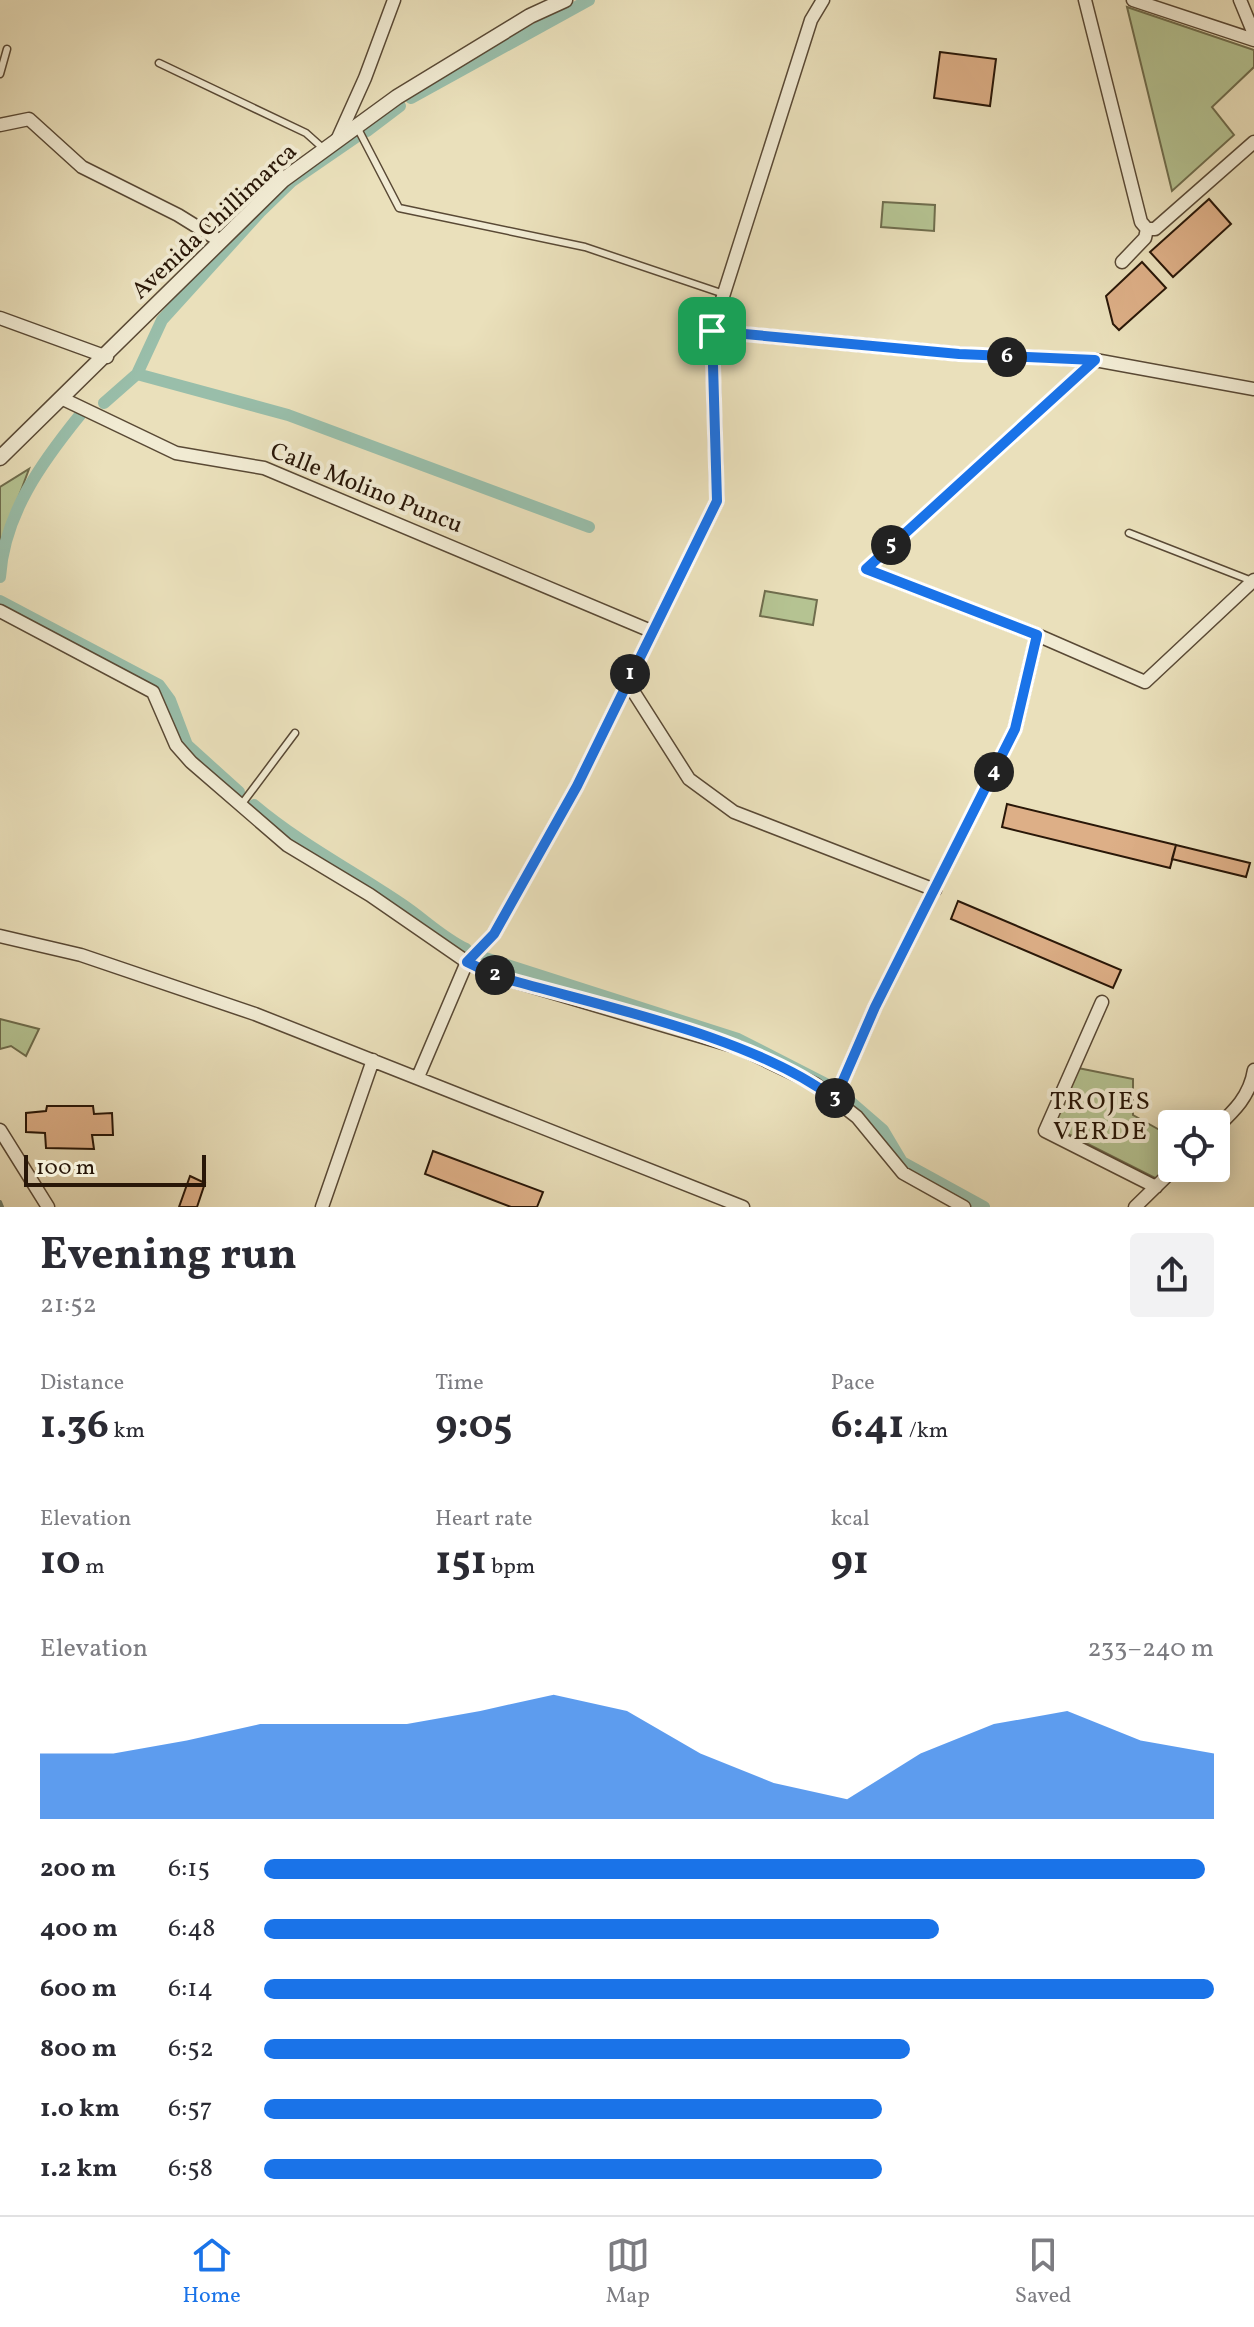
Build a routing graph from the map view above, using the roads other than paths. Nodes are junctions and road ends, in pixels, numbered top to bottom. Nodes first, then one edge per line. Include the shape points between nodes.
1 (394, 0) edge
2 (565, 0) edge
3 (823, 0) edge
4 (1085, 0) edge
5 (1133, 0) edge
6 (1240, 0) edge
7 (1254, 34) edge
8 (1254, 40) edge
9 (7, 49) dead end
10 (159, 63) dead end
11 (0, 74) edge
12 (0, 125) edge
13 (357, 125) junction
14 (338, 138) junction
15 (1254, 142) edge
16 (325, 150) junction
17 (1147, 229) junction
18 (220, 241) junction
19 (1122, 262) dead end
20 (724, 294) junction
21 (0, 318) edge
22 (712, 331) junction
23 (107, 357) junction
24 (1095, 360) junction
25 (1254, 389) edge
26 (61, 398) junction
27 (0, 458) edge
28 (1129, 533) dead end
29 (1253, 580) edge
30 (0, 611) edge
31 (651, 631) junction
32 (1037, 635) junction
33 (626, 680) junction
34 (295, 733) dead end
35 (241, 805) junction
36 (935, 890) junction
37 (0, 936) edge
38 (467, 962) junction
39 (1102, 1002) dead end
40 (373, 1060) junction
41 (1254, 1070) edge
42 (418, 1077) junction
43 (835, 1099) junction
44 (1230, 1115) edge
45 (0, 1130) edge
46 (1161, 1182) edge
47 (1156, 1187) junction
48 (48, 1207) edge
49 (322, 1207) edge
50 (743, 1207) edge
51 (964, 1207) edge
52 (1135, 1207) edge

1 - 14 street
2 - 13 street, Avenida Chillimarca via 503,32
3 - 20 street via 811,20
4 - 17 street
5 - 8 street
6 - 7 street
9 - 11 lane
10 - 16 lane via 306,133
12 - 18 street via 29,119 82,167
13 - 14 street, Avenida Chillimarca
13 - 20 lane via 399,208 585,247
14 - 16 street, Avenida Chillimarca
15 - 17 street via 1155,229
16 - 18 street, Avenida Chillimarca via 283,180
17 - 19 street
18 - 23 street, Avenida Chillimarca
20 - 22 street
21 - 23 street
22 - 24 street via 959,354
22 - 31 street via 717,501
23 - 26 street, Avenida Chillimarca
24 - 25 street
24 - 32 street via 866,569
26 - 27 street, Avenida Chillimarca
26 - 31 street, Calle Molino Puncu via 176,453 264,468
28 - 29 lane
29 - 32 street via 1145,682
30 - 35 street via 153,692 176,745
31 - 33 street
32 - 36 street via 1015,729
33 - 36 street via 689,779 734,812
33 - 38 street via 577,786 494,934
34 - 35 lane
35 - 38 street via 287,845
36 - 43 street
37 - 40 street via 81,955
38 - 42 street
38 - 43 street via 496,976 740,1048
39 - 47 street via 1045,1131
40 - 42 street
40 - 49 street
41 - 44 street via 1252,1083
42 - 50 street
43 - 51 street via 857,1117 903,1173
45 - 48 street
46 - 47 street
47 - 52 street

